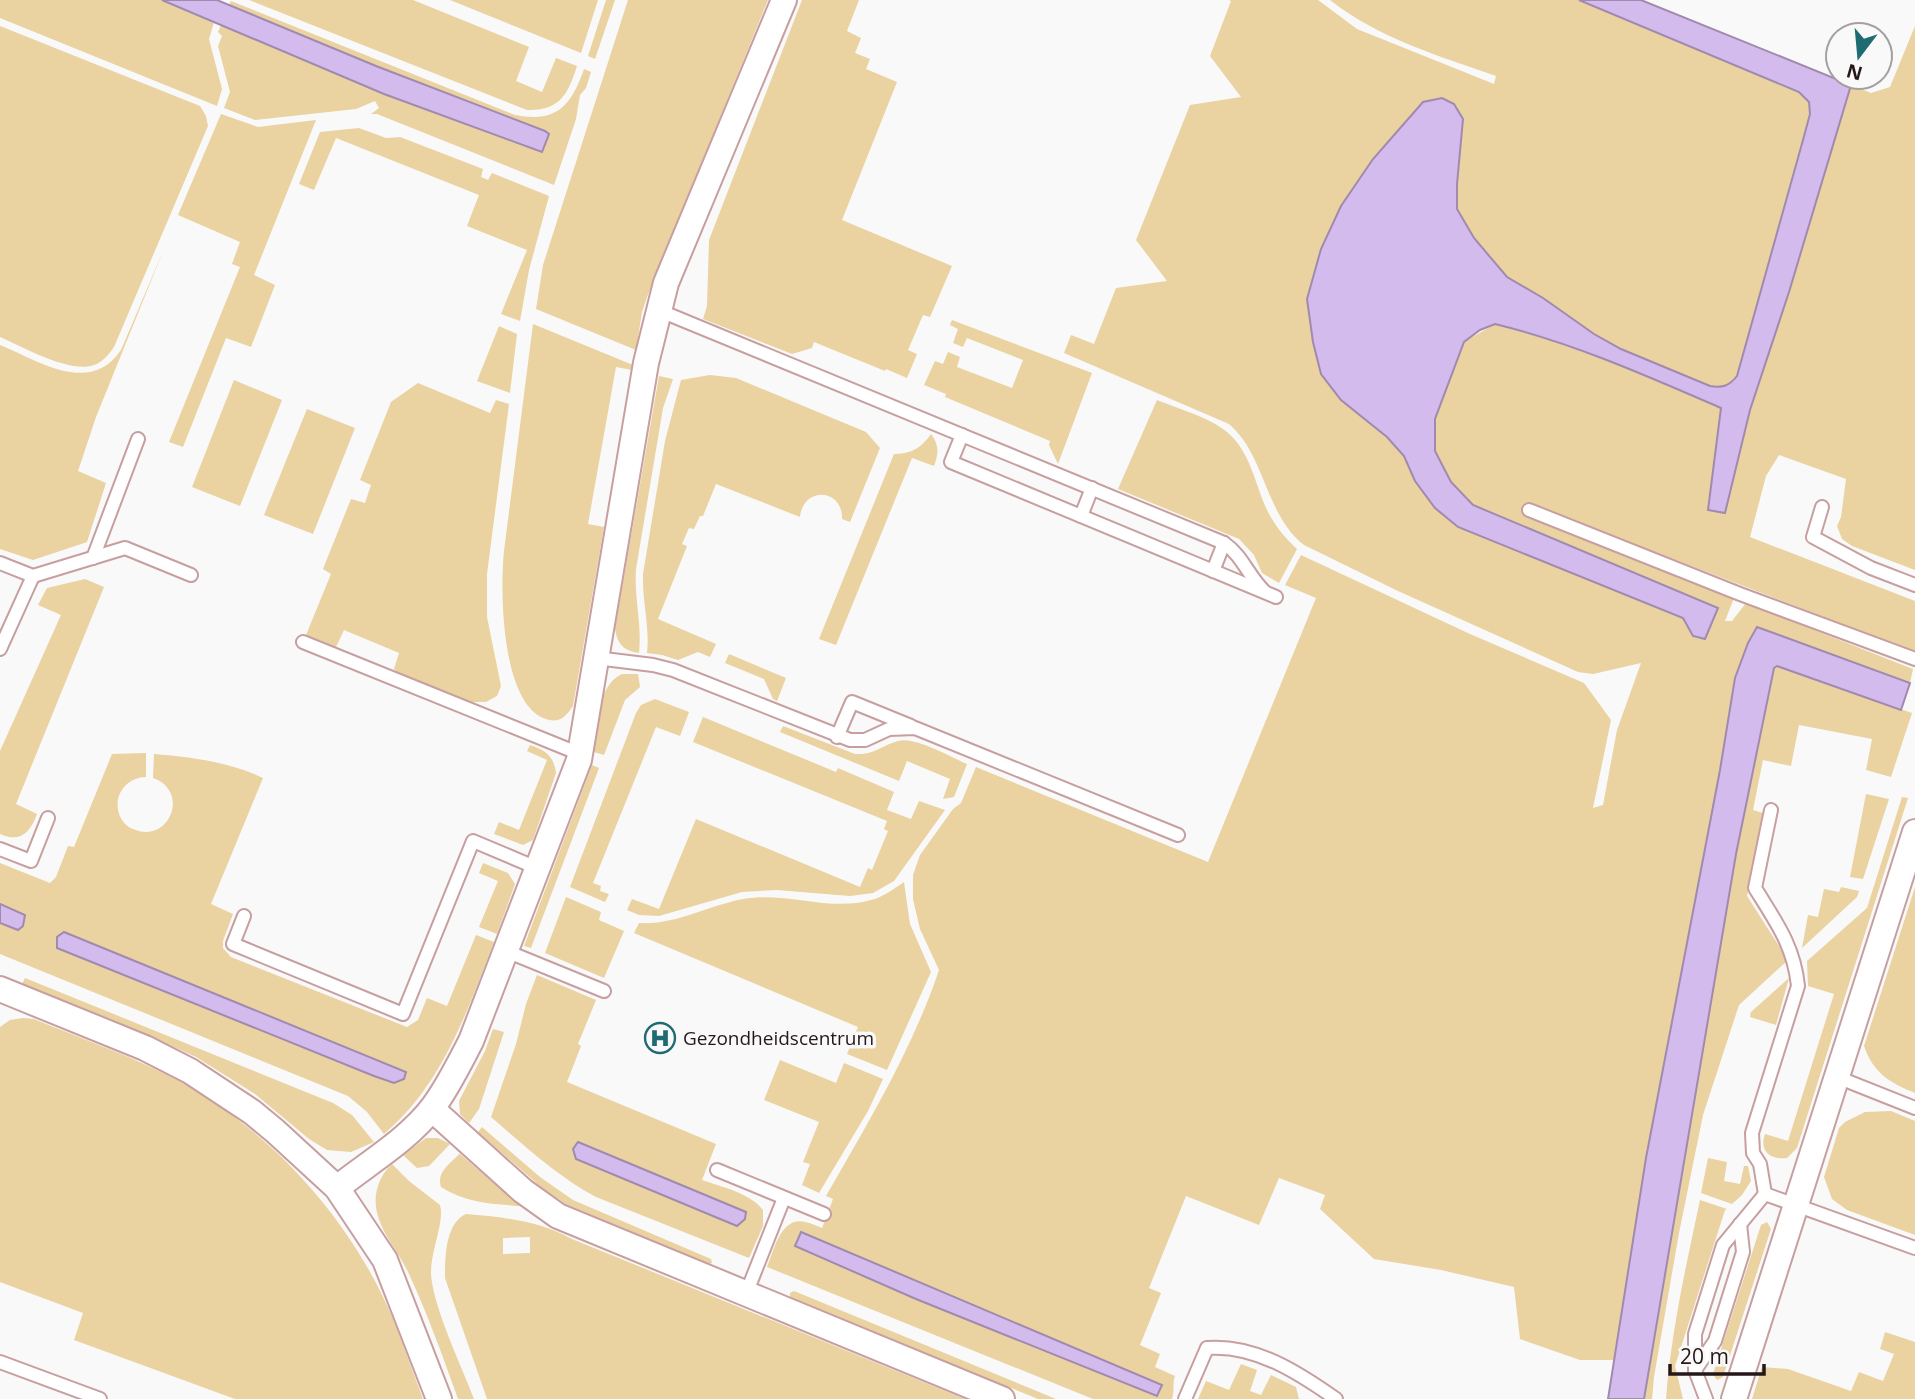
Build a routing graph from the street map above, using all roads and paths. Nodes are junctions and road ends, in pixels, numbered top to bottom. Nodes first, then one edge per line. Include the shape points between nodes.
1 (784, 0) edge
2 (658, 310) junction
3 (962, 435) junction
4 (138, 439) dead end
5 (1092, 488) junction
6 (1822, 507) dead end
7 (1529, 510) dead end
8 (1081, 516) junction
9 (1224, 543) junction
10 (93, 558) junction
11 (0, 563) edge
12 (1213, 570) junction
13 (191, 575) dead end
14 (33, 576) junction
15 (1915, 585) edge
16 (303, 642) dead end
17 (0, 649) edge
18 (596, 658) junction
19 (1915, 659) edge
20 (915, 728) junction
21 (837, 737) junction
22 (580, 754) junction
23 (1770, 810) dead end
24 (47, 818) dead end
25 (1915, 832) edge
26 (1178, 835) dead end
27 (0, 849) edge
28 (537, 868) junction
29 (244, 916) dead end
30 (506, 951) junction
31 (1, 991) edge
32 (604, 991) dead end
33 (1837, 1077) junction
34 (1915, 1108) edge
35 (432, 1109) junction
36 (718, 1170) dead end
37 (337, 1188) junction
38 (1765, 1194) junction
39 (784, 1198) junction
40 (1796, 1204) junction
41 (824, 1214) dead end
42 (1740, 1224) junction
43 (1915, 1248) edge
44 (746, 1294) junction
45 (0, 1362) edge
46 (1695, 1370) junction
47 (100, 1399) edge
48 (439, 1399) edge
49 (1002, 1399) edge
50 (1185, 1399) edge
51 (1336, 1399) edge
52 (1706, 1399) edge
53 (1734, 1399) edge

1 - 2 street
2 - 3 lane
2 - 18 street
3 - 5 lane
3 - 8 lane via 951,462
4 - 10 lane
5 - 8 lane
5 - 9 lane
6 - 15 lane via 1813,537
7 - 19 lane
8 - 12 lane
9 - 12 lane
9 - 12 lane via 1237,551 1249,574 1270,594
10 - 13 lane via 125,548
10 - 14 lane
11 - 14 lane
14 - 17 lane
16 - 22 lane
18 - 21 lane via 673,670
18 - 22 street
20 - 21 lane via 889,729 865,740
20 - 21 lane via 852,702
20 - 26 lane
22 - 28 street
23 - 38 lane via 1755,888 1796,962 1798,986 1752,1133
24 - 27 lane via 31,861
25 - 33 street
28 - 29 lane via 473,841 403,1014 233,944
28 - 30 street
30 - 32 lane
30 - 35 street via 471,1041
31 - 37 street via 145,1048 190,1071 252,1112
33 - 34 lane
33 - 40 street
35 - 37 street
35 - 44 street via 523,1191 558,1216
36 - 39 lane
37 - 48 street via 386,1260
38 - 40 lane
38 - 42 lane
39 - 41 lane
39 - 44 lane
40 - 43 lane
40 - 53 street
42 - 46 lane via 1723,1245 1695,1334
42 - 46 lane via 1743,1252 1715,1341
44 - 49 street
45 - 47 lane
46 - 52 lane
50 - 51 lane via 1207,1348 1222,1347 1300,1373

